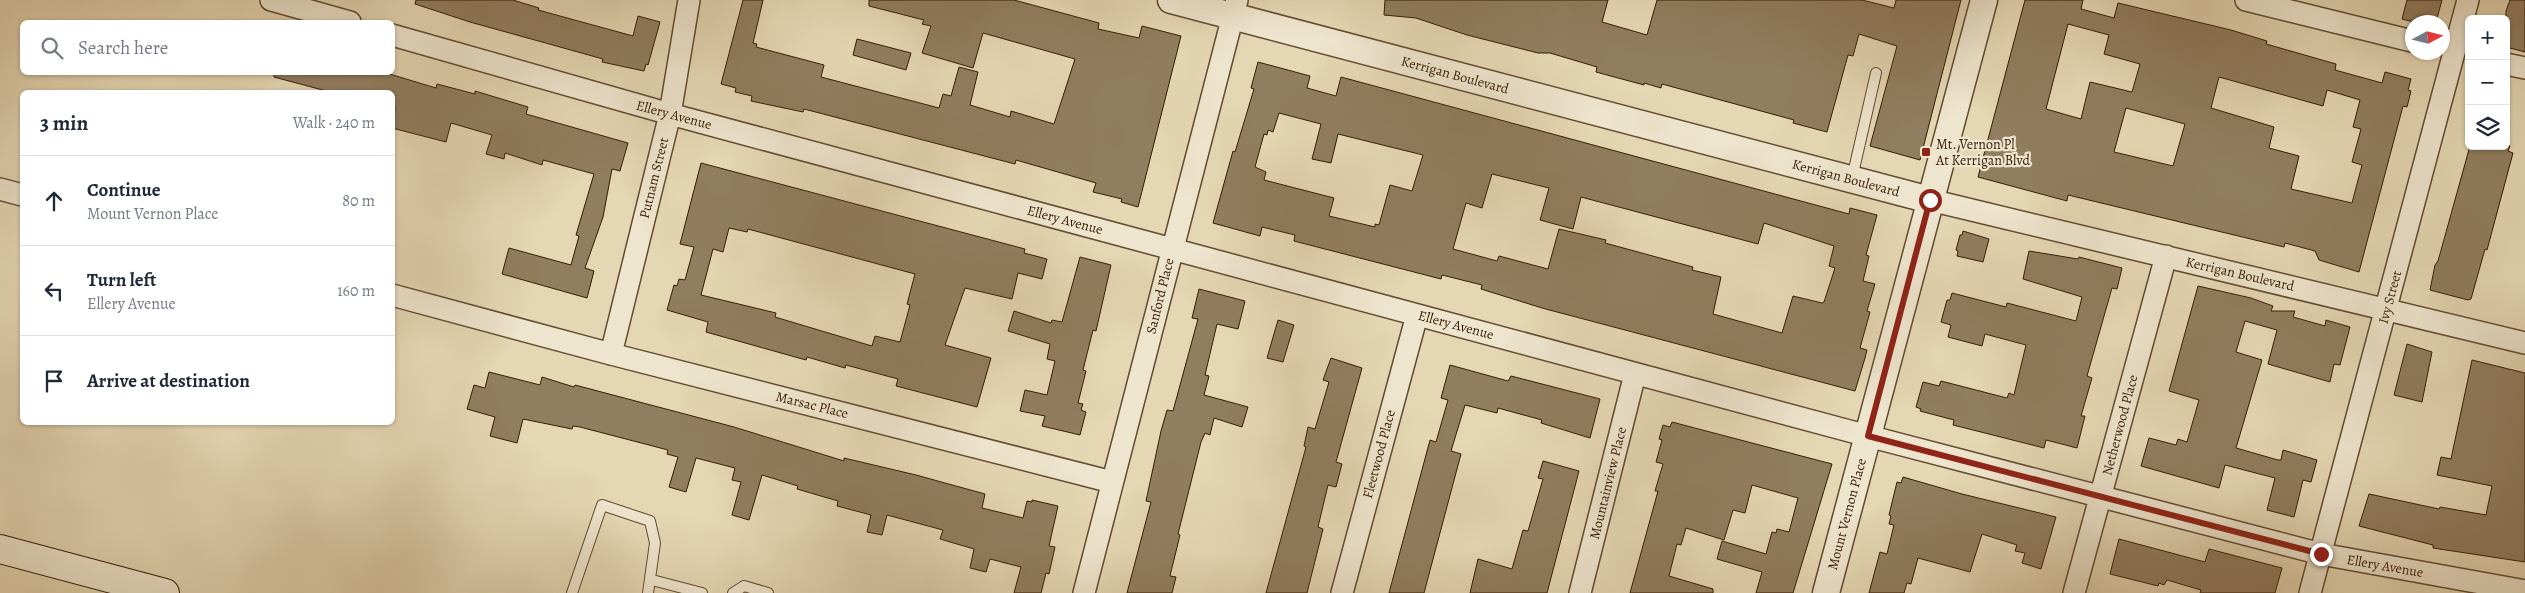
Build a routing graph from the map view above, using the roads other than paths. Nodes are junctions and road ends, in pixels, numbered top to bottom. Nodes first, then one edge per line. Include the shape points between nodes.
1 (271, 0) edge
2 (689, 0) edge
3 (1170, 0) edge
4 (1984, 0) edge
5 (2246, 0) edge
6 (2468, 0) edge
7 (1235, 8) edge
8 (343, 20) edge
9 (395, 36) edge
10 (2405, 39) edge
11 (2455, 52) edge
12 (2510, 65) edge
13 (2525, 68) edge
14 (1876, 73) dead end
15 (670, 114) junction
16 (1852, 179) junction
17 (0, 188) edge
18 (20, 194) edge
19 (1930, 200) junction
20 (1172, 249) junction
21 (2166, 256) junction
22 (395, 296) edge
23 (2387, 309) junction
24 (1416, 315) junction
25 (2525, 343) edge
26 (611, 354) junction
27 (1635, 374) junction
28 (1868, 436) junction
29 (1112, 482) junction
30 (2100, 497) junction
31 (0, 549) edge
32 (2321, 554) junction
33 (652, 580) junction
34 (2525, 591) edge
35 (165, 593) edge
36 (572, 593) edge
37 (648, 593) edge
38 (702, 593) edge
39 (733, 593) edge
40 (768, 593) edge
41 (1084, 593) edge
42 (1342, 593) edge
43 (1580, 593) edge
44 (1826, 593) edge
45 (2074, 593) edge
46 (2310, 593) edge

1 - 8 street
2 - 15 street, Putnam Street
3 - 7 street, Kerrigan Boulevard
4 - 19 street, Mount Vernon Place
5 - 10 street
6 - 11 street, Ivy Street
7 - 16 street, Kerrigan Boulevard
7 - 20 street, Sanford Place
9 - 15 street, Ellery Avenue
11 - 23 street, Ivy Street
12 - 13 street
14 - 16 lane
15 - 20 street, Ellery Avenue
15 - 26 street, Putnam Street
16 - 19 street, Kerrigan Boulevard
17 - 18 street
19 - 21 street, Kerrigan Boulevard
19 - 28 street, Mount Vernon Place
20 - 24 street, Ellery Avenue
20 - 29 street, Sanford Place
21 - 23 street, Kerrigan Boulevard
21 - 30 street, Netherwood Place
22 - 26 street, Marsac Place
23 - 25 street, Kerrigan Boulevard
23 - 32 street, Ivy Street
24 - 27 street, Ellery Avenue
24 - 42 street, Fleetwood Place
26 - 29 street, Marsac Place
27 - 28 street, Ellery Avenue
27 - 43 street, Mountainview Place
28 - 30 street, Ellery Avenue
28 - 44 street, Mount Vernon Place
29 - 41 street, Sanford Place
30 - 32 street, Ellery Avenue
30 - 45 street, Netherwood Place
31 - 35 main road
32 - 34 street, Ellery Avenue
32 - 46 street, Ivy Street
33 - 36 lane via 655,543 650,521 602,505
33 - 37 lane
33 - 38 lane
39 - 40 lane via 744,586

